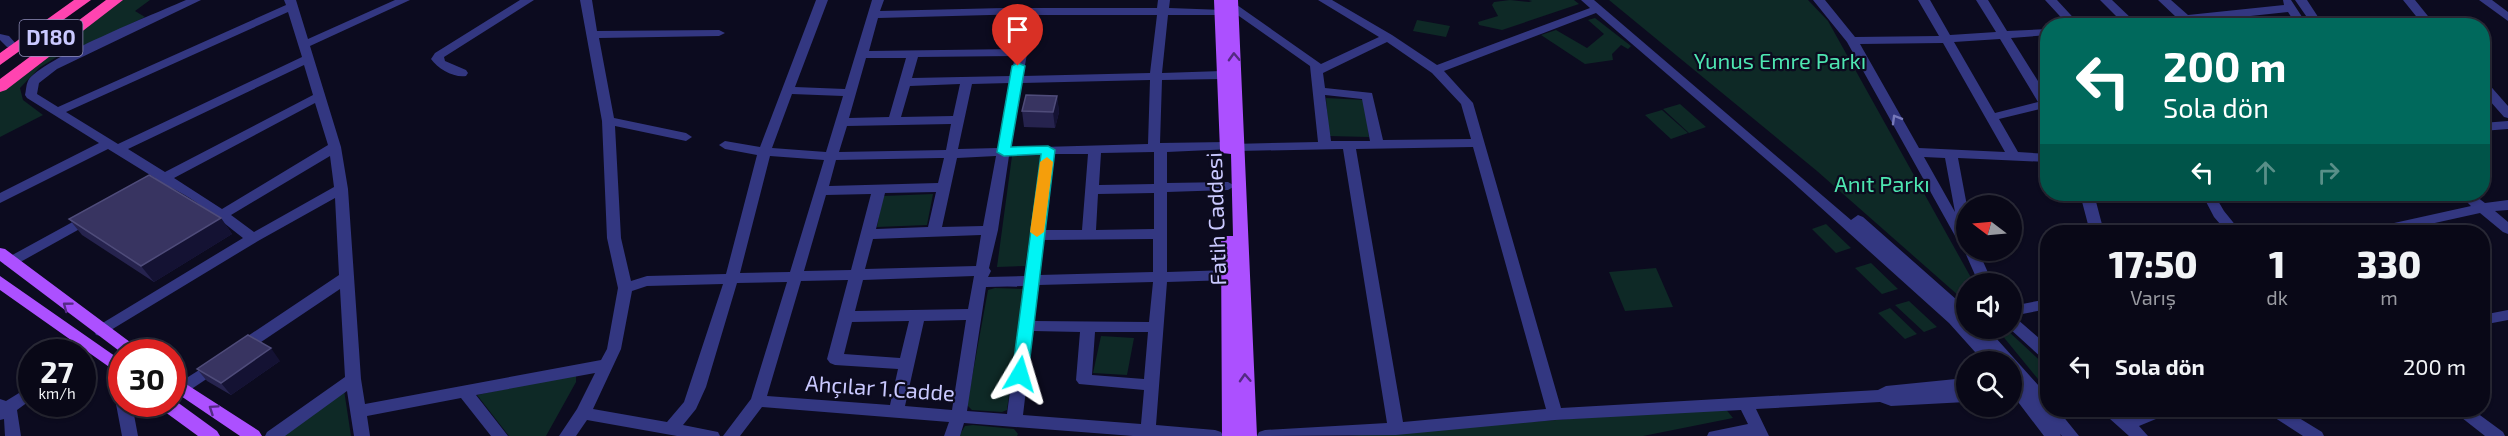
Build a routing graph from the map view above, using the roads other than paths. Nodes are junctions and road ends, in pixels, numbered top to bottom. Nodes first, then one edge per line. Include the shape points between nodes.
1 (72, 0) edge
2 (84, 0) edge
3 (102, 0) edge
4 (116, 0) edge
5 (195, 0) edge
6 (404, 0) edge
7 (528, 0) edge
8 (586, 0) edge
9 (822, 0) edge
10 (878, 0) edge
11 (1324, 0) edge
12 (1819, 0) edge
13 (1924, 0) edge
14 (1982, 0) edge
15 (2051, 0) edge
16 (2106, 0) edge
17 (2164, 0) edge
18 (2301, 0) edge
19 (2409, 0) edge
20 (2486, 0) edge
21 (290, 3) edge
22 (1594, 3) edge
23 (2289, 4) edge
24 (1005, 5) edge
25 (1058, 5) edge
26 (1226, 5) edge
27 (1164, 6) edge
28 (1029, 11) junction
29 (874, 15) junction
30 (2068, 18) edge
31 (2122, 18) edge
32 (2184, 18) edge
33 (2216, 18) edge
34 (2298, 18) edge
35 (2313, 18) edge
36 (2424, 18) edge
37 (2508, 18) edge
38 (719, 33) dead end
39 (2040, 33) edge
40 (591, 35) junction
41 (2003, 35) junction
42 (1388, 37) junction
43 (1946, 39) junction
44 (1851, 41) junction
45 (4, 45) edge
46 (305, 52) junction
47 (1021, 52) junction
48 (913, 54) junction
49 (861, 55) junction
50 (0, 60) edge
51 (1436, 70) junction
52 (1317, 71) junction
53 (462, 73) dead end
54 (1222, 75) junction
55 (0, 76) edge
56 (1156, 76) junction
57 (1016, 80) junction
58 (967, 81) junction
59 (905, 82) junction
60 (0, 87) edge
61 (788, 90) junction
62 (1319, 92) junction
63 (850, 93) junction
64 (2040, 93) edge
65 (2490, 93) edge
66 (320, 96) junction
67 (2040, 106) edge
68 (56, 112) junction
69 (2508, 114) edge
70 (1993, 117) junction
71 (894, 120) junction
72 (957, 120) junction
73 (608, 121) junction
74 (841, 122) junction
75 (2508, 125) edge
76 (2490, 126) edge
77 (686, 137) dead end
78 (1478, 143) junction
79 (1377, 144) junction
80 (725, 145) dead end
81 (112, 146) junction
82 (1325, 146) junction
83 (1349, 146) junction
84 (335, 147) junction
85 (1232, 147) junction
86 (1095, 148) junction
87 (1157, 148) junction
88 (1048, 150) junction
89 (1004, 152) junction
90 (1915, 152) junction
91 (764, 153) junction
92 (950, 153) junction
93 (1951, 154) junction
94 (2014, 157) junction
95 (830, 158) junction
96 (2040, 158) edge
97 (166, 176) junction
98 (1228, 186) junction
99 (146, 187) edge
100 (943, 187) junction
101 (1161, 188) junction
102 (341, 189) junction
103 (879, 190) junction
104 (1092, 190) junction
105 (820, 191) junction
106 (1959, 195) edge
107 (0, 199) edge
108 (2089, 201) edge
109 (2212, 201) edge
110 (2473, 201) edge
111 (2508, 205) edge
112 (2481, 208) junction
113 (104, 210) edge
114 (223, 214) junction
115 (1956, 225) edge
116 (2095, 225) edge
117 (2228, 225) edge
118 (2407, 225) edge
119 (2508, 229) edge
120 (991, 231) junction
121 (934, 232) junction
122 (867, 234) junction
123 (1089, 234) junction
124 (1161, 234) junction
125 (1037, 235) junction
126 (253, 238) junction
127 (5, 258) edge
128 (857, 274) junction
129 (1230, 274) junction
130 (794, 275) junction
131 (983, 276) junction
132 (347, 277) junction
133 (732, 277) junction
134 (1160, 278) junction
135 (1031, 281) junction
136 (0, 282) edge
137 (625, 288) junction
138 (2040, 305) edge
139 (2022, 309) edge
140 (1956, 310) edge
141 (974, 315) junction
142 (2508, 315) edge
143 (847, 317) junction
144 (917, 317) junction
145 (2490, 318) edge
146 (1026, 326) junction
147 (1088, 326) junction
148 (1154, 327) junction
149 (2022, 332) edge
150 (105, 334) junction
151 (73, 339) edge
152 (112, 339) edge
153 (1988, 339) edge
154 (96, 340) edge
155 (2040, 348) edge
156 (1999, 351) edge
157 (906, 364) junction
158 (606, 365) junction
159 (186, 379) edge
160 (353, 379) junction
161 (1956, 385) edge
162 (1150, 386) junction
163 (2022, 388) edge
164 (2022, 390) edge
165 (186, 391) edge
166 (466, 393) junction
167 (1881, 396) junction
168 (1956, 397) edge
169 (18, 399) edge
170 (758, 401) junction
171 (1745, 402) junction
172 (2040, 403) edge
173 (2, 409) edge
174 (359, 411) junction
175 (584, 412) junction
176 (896, 412) junction
177 (1556, 414) junction
178 (959, 415) junction
179 (126, 417) edge
180 (185, 417) edge
181 (2040, 417) edge
182 (2040, 417) edge
183 (2055, 417) edge
184 (2117, 417) edge
185 (2146, 417) edge
186 (2285, 417) edge
187 (2471, 417) edge
188 (1014, 421) junction
189 (2126, 425) junction
190 (671, 428) junction
191 (1035, 429) edge
192 (1396, 429) junction
193 (1148, 431) junction
194 (1761, 432) edge
195 (13, 436) edge
196 (130, 436) edge
197 (212, 436) edge
198 (253, 436) edge
199 (273, 436) edge
200 (362, 436) edge
201 (500, 436) edge
202 (567, 436) edge
203 (712, 436) edge
204 (731, 436) edge
205 (952, 436) edge
206 (1215, 436) edge
207 (1232, 436) edge
208 (1248, 436) edge
209 (1265, 436) edge
210 (1715, 436) edge
211 (2053, 436) edge
212 (2070, 436) edge
213 (2140, 436) edge
214 (2316, 436) edge
215 (2496, 436) edge

1 - 45 highway
2 - 50 highway
3 - 55 highway, D180
4 - 60 highway
5 - 68 street via 77,53 33,82 32,95
6 - 46 street
7 - 53 street via 439,55 441,64
8 - 40 street
9 - 61 street
10 - 29 street
11 - 42 street
12 - 44 street
13 - 43 street
14 - 41 street
15 - 30 street
16 - 31 street
17 - 32 street
18 - 35 street
19 - 36 street
20 - 37 street
21 - 46 street
21 - 68 street
22 - 51 street
22 - 140 street
23 - 33 street
23 - 34 street
24 - 28 street
24 - 29 street
25 - 27 street
25 - 28 street
26 - 27 street
26 - 52 street via 1316,65
26 - 54 main road, Fatih Caddesi
85 -> 26 main road, Fatih Caddesi
27 - 56 street
28 - 47 street
29 - 49 street
38 - 40 street
39 - 41 street
40 - 73 street
41 - 43 street
41 - 64 street
42 - 51 street
42 - 52 street
43 - 44 street
43 - 70 street
90 -> 44 street
46 - 66 street
46 - 81 street
47 - 48 street
47 - 57 street
48 - 49 street
48 - 59 street
49 - 63 street
51 - 78 street via 1467,103
52 - 62 street
54 - 56 street
54 - 85 main road, Fatih Caddesi
56 - 57 street
56 - 87 street
57 - 58 street
57 - 89 street
58 - 59 street
58 - 72 street
59 - 71 street
61 - 63 street
61 - 91 street
62 - 79 street via 1368,96
62 - 82 street
63 - 74 street
65 - 69 street
66 - 84 street
66 - 97 street
67 - 70 street
68 - 81 street
70 - 94 street
71 - 72 street
71 - 74 street
72 - 92 street
73 - 77 street
73 - 137 street via 614,238
74 - 95 street
75 - 76 street
78 - 79 street
78 - 177 street
79 - 83 street
80 - 91 street
81 - 97 street
81 - 107 street
82 - 83 street
82 - 85 street
83 - 192 street
84 - 102 street
84 - 114 street
85 - 87 street
85 - 98 main road, Fatih Caddesi
208 -> 85 main road, Fatih Caddesi
86 - 87 street
86 - 88 street
86 - 104 street
87 - 101 street
88 - 89 street
88 - 125 street
89 - 92 street
89 - 120 street
90 - 93 street
90 - 115 street
91 - 95 street
91 - 133 street
92 - 95 street
92 - 100 street
93 - 94 street
93 - 106 street
94 - 96 street
95 - 105 street
97 - 99 street
97 - 114 street
98 - 101 street
98 - 129 main road, Fatih Caddesi
100 - 103 street
100 - 121 street
101 - 104 street
101 - 124 street
102 - 126 street
102 - 132 street
103 - 105 street
103 - 122 street
104 - 123 street
105 - 130 street
108 - 116 street
109 - 117 street
110 - 112 street
111 - 112 street
112 - 118 street
112 - 119 street
113 - 127 street
114 - 126 street
120 - 121 street
120 - 131 street
121 - 122 street
122 - 128 street
123 - 124 street
123 - 125 street
124 - 134 street
125 - 135 street
126 - 150 street
150 -> 127 main road
128 - 130 street
128 - 131 street
128 - 143 street
129 - 134 street
129 - 207 main road, Fatih Caddesi
130 - 133 street
130 - 170 street
131 - 135 street
131 - 141 street
132 - 159 street
132 - 160 street
133 - 137 street via 647,281
133 - 190 street via 691,405
134 - 135 street
134 - 148 street
135 - 146 street
136 - 151 main road
137 - 158 street via 614,349
138 - 139 street
141 - 144 street
141 - 178 street
142 - 145 street
143 - 144 street
143 - 157 street via 835,359
144 - 157 street
146 - 147 street
146 - 188 street
147 - 148 street
147 - 162 street via 1084,380
148 - 162 street
149 - 155 street
150 - 152 main road
150 - 154 main road
153 - 156 street
157 - 176 street
158 - 166 street
158 - 175 street
160 - 174 street
160 - 199 street
161 - 167 street via 1886,392
162 - 193 street
163 - 172 street
164 - 181 street
198 -> 165 main road
166 - 174 street
166 - 201 street
167 - 168 street via 1891,400
167 - 171 street
169 - 173 street
170 - 176 street, Ahçılar 1.Cadde
170 - 204 street
171 - 177 street
171 - 194 street
173 - 195 street via 11,413
174 - 200 street
175 - 190 street
175 - 202 street
176 - 178 street, Ahçılar 1.Cadde
177 - 192 street
178 - 188 street, Ahçılar 1.Cadde
178 - 205 street
179 - 196 street
180 - 197 main road
182 - 211 street
183 - 212 street
184 - 189 street
185 - 189 street
186 - 214 street
187 - 215 street
188 - 191 street, Ahçılar 1.Cadde
189 - 213 street
190 - 203 street
191 - 193 street, Ahçılar 1.Cadde
192 - 209 street
193 - 206 street, Ahçılar 1.Cadde
194 - 210 street

